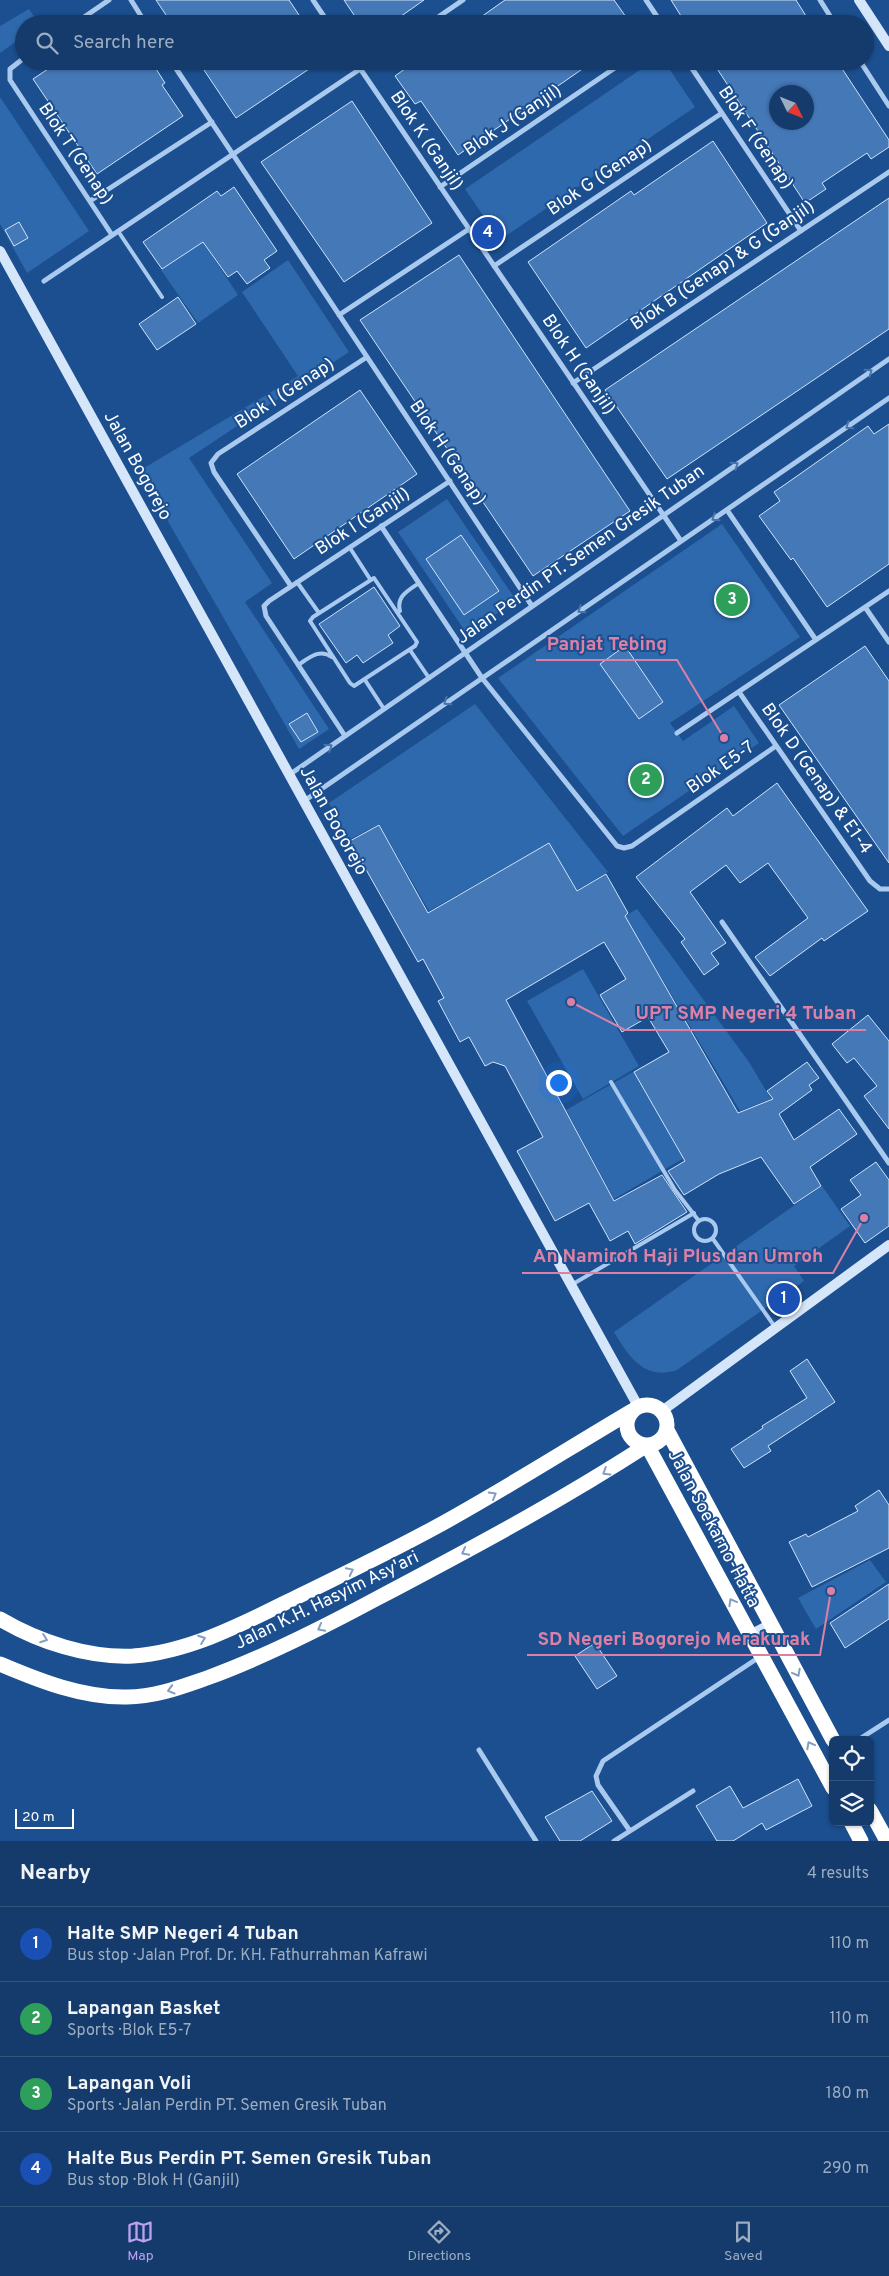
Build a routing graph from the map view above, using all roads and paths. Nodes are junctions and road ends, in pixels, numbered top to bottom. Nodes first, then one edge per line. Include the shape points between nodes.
1 (109, 0) edge
2 (131, 0) edge
3 (313, 0) edge
4 (463, 0) edge
5 (646, 0) edge
6 (820, 0) edge
7 (859, 0) edge
8 (87, 15) edge
9 (140, 15) edge
10 (323, 15) edge
11 (441, 15) edge
12 (656, 15) edge
13 (829, 15) edge
14 (869, 15) edge
15 (874, 23) edge
16 (889, 46) edge
17 (15, 65) edge
18 (177, 70) edge
19 (359, 70) edge
20 (361, 70) edge
21 (612, 70) edge
22 (693, 70) edge
23 (866, 70) edge
24 (889, 106) edge
25 (722, 113) junction
26 (212, 122) junction
27 (233, 154) junction
28 (889, 172) edge
29 (440, 187) junction
30 (90, 201) junction
31 (469, 229) junction
32 (118, 231) junction
33 (801, 231) junction
34 (112, 235) junction
35 (0, 251) edge
36 (494, 266) junction
37 (44, 281) dead end
38 (162, 296) dead end
39 (339, 315) junction
40 (367, 357) junction
41 (889, 359) edge
42 (573, 383) junction
43 (889, 398) edge
44 (450, 481) junction
45 (727, 510) junction
46 (663, 515) junction
47 (381, 526) junction
48 (681, 541) junction
49 (350, 548) junction
50 (370, 579) junction
51 (297, 582) junction
52 (419, 583) junction
53 (291, 586) junction
54 (889, 591) edge
55 (532, 606) junction
56 (865, 607) junction
57 (319, 613) junction
58 (401, 616) junction
59 (816, 640) junction
60 (889, 642) edge
61 (410, 650) junction
62 (465, 652) junction
63 (335, 661) junction
64 (298, 665) junction
65 (429, 678) junction
66 (482, 678) junction
67 (365, 680) junction
68 (739, 692) junction
69 (384, 709) junction
70 (677, 733) dead end
71 (345, 736) junction
72 (776, 746) junction
73 (289, 775) junction
74 (304, 801) junction
75 (889, 889) edge
76 (722, 922) dead end
77 (611, 1082) dead end
78 (889, 1163) edge
79 (694, 1214) junction
80 (699, 1221) junction
81 (713, 1239) junction
82 (889, 1244) edge
83 (571, 1285) junction
84 (776, 1328) junction
85 (635, 1408) junction
86 (662, 1411) junction
87 (667, 1430) junction
88 (647, 1445) junction
89 (0, 1619) edge
90 (771, 1624) junction
91 (750, 1635) junction
92 (761, 1656) junction
93 (0, 1664) edge
94 (889, 1720) edge
95 (831, 1736) edge
96 (864, 1736) edge
97 (479, 1750) dead end
98 (829, 1781) edge
99 (693, 1791) dead end
100 (874, 1817) edge
101 (853, 1826) edge
102 (630, 1831) junction
103 (536, 1841) edge
104 (614, 1841) edge
105 (861, 1841) edge
106 (887, 1841) edge

1 - 8 street
2 - 9 street
3 - 10 street
4 - 11 street
5 - 12 street
6 - 13 street
7 - 14 street
15 - 16 street
17 - 30 street, Blok T (Genap) via 9,78
18 - 26 street, Blok H (Genap)
19 - 27 street
20 - 29 street, Blok K (Ganjil)
21 - 29 street, Blok J (Ganjil)
22 - 25 street, Blok F (Genap)
23 - 24 street
25 - 33 street, Blok F (Genap)
25 - 36 street, Blok G (Genap)
26 - 27 street, Blok H (Genap)
26 - 30 street
27 - 32 street
27 - 39 street, Blok H (Genap)
28 - 33 street, Blok B (Genap) & G (Ganjil)
29 - 31 street, Blok K (Ganjil)
30 - 34 street, Blok T (Genap)
31 - 36 street, Blok H (Ganjil)
31 - 39 street
32 - 34 street
32 - 38 lane
33 - 42 street, Blok B (Genap) & G (Ganjil)
34 - 37 street
35 - 73 street, Jalan Bogorejo
36 - 42 street, Blok H (Ganjil)
39 - 40 street, Blok H (Genap)
40 - 44 street, Blok H (Genap)
40 - 53 street, Blok I (Genap) via 218,454 211,463
46 -> 41 street, Jalan Perdin PT. Semen Gresik Tuban
42 - 46 street, Blok H (Ganjil)
43 -> 45 street
44 - 47 street, Blok I (Ganjil)
44 - 55 street, Blok H (Genap)
45 -> 48 street
45 - 59 street
46 - 48 street, Blok H (Ganjil)
46 - 55 street, Jalan Perdin PT. Semen Gresik Tuban
47 - 49 street, Blok I (Ganjil)
47 - 52 street
48 -> 66 street
49 - 50 lane
49 - 51 street, Blok I (Ganjil)
50 - 57 lane
50 - 58 lane via 376,580
51 - 53 street, Blok I (Ganjil)
51 - 57 lane
52 - 58 lane via 400,598
52 - 62 street
53 - 64 street, Blok I (Ganjil) via 269,601 264,609
54 - 56 street
55 - 62 street, Jalan Perdin PT. Semen Gresik Tuban
56 - 59 street
56 - 60 street
57 - 63 lane via 311,623
58 - 61 lane via 417,640 416,646
59 - 68 street
61 - 65 lane
61 - 67 lane
62 - 65 street, Jalan Perdin PT. Semen Gresik Tuban
62 - 66 street
63 - 64 lane via 326,653 316,653
63 - 67 lane via 351,684 356,686
64 - 71 street
65 - 69 street, Jalan Perdin PT. Semen Gresik Tuban
66 - 72 street, Blok E5-7 via 621,848 632,846
66 -> 74 street
67 - 69 lane
68 - 70 street
68 - 72 street, Blok D (Genap) & E1-4
69 - 71 street, Jalan Perdin PT. Semen Gresik Tuban
73 -> 71 street, Jalan Perdin PT. Semen Gresik Tuban
72 - 75 street, Blok D (Genap) & E1-4 via 870,881 880,890
73 - 74 street, Jalan Bogorejo
74 - 83 street, Jalan Bogorejo
76 - 78 street
77 - 79 lane via 675,1190
79 - 80 lane
79 - 83 lane
80 - 81 lane via 706,1219 714,1223 716,1232
80 - 81 lane via 694,1228 696,1237 704,1242
81 - 84 lane
82 - 84 street
83 - 85 street, Jalan Bogorejo
84 - 86 street
85 - 86 highway via 651,1405
85 - 88 highway via 628,1416 627,1430 634,1441
89 -> 85 highway, Jalan K.H. Hasyim Asy'ari via 54,1642 102,1655 149,1654 198,1641 261,1615 426,1533
86 - 87 highway via 666,1416
87 - 88 highway via 660,1441
87 - 90 highway, Jalan Soekarno-Hatta
91 -> 88 highway, Jalan Soekarno-Hatta
88 -> 93 highway, Jalan K.H. Hasyim Asy'ari via 549,1506 313,1632 229,1670 184,1686 145,1696 107,1696 61,1687
90 - 91 street
90 -> 95 highway, Jalan Soekarno-Hatta
91 - 92 highway, Jalan Soekarno-Hatta
98 -> 92 highway, Jalan Soekarno-Hatta
92 - 102 street via 608,1756 599,1766 598,1785
94 - 96 street
97 - 103 street
99 - 102 street
100 - 106 highway
101 - 105 highway
102 - 104 street

